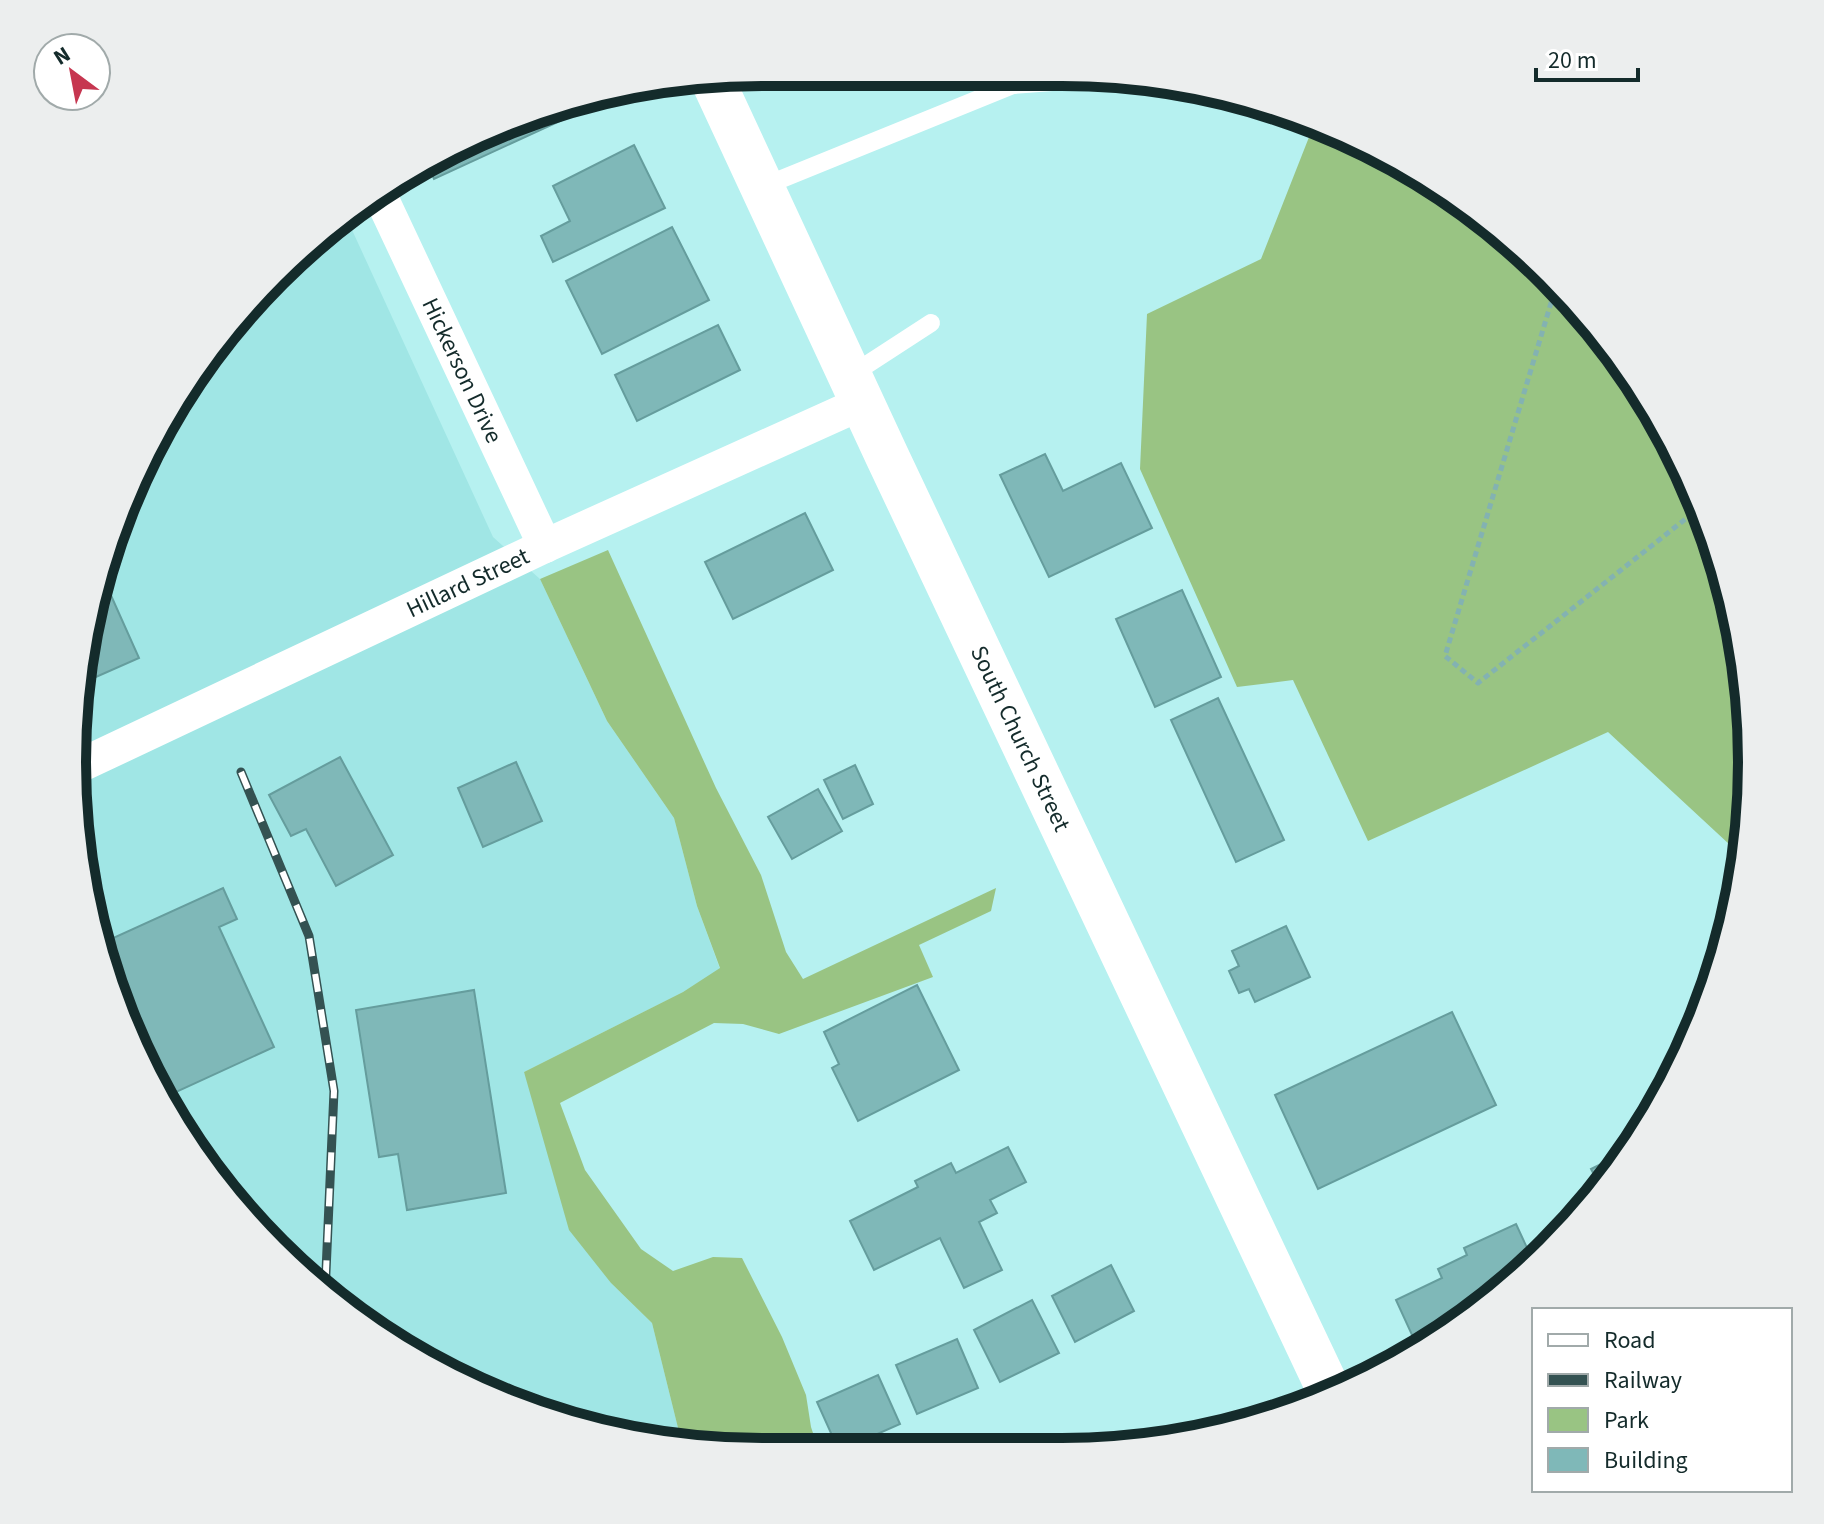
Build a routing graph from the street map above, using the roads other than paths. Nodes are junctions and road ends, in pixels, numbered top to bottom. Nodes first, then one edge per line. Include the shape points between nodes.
1 (1000, 86) edge
2 (716, 87) edge
3 (762, 187) junction
4 (383, 202) edge
5 (931, 323) dead end
6 (856, 389) junction
7 (545, 546) junction
8 (86, 763) edge
9 (1326, 1385) edge

1 - 3 lane
2 - 3 main road, South Church Street
3 - 6 main road, South Church Street
4 - 7 street, Hickerson Drive
5 - 6 lane
6 - 7 street, Hillard Street
6 - 9 main road, South Church Street
7 - 8 street, Hillard Street

